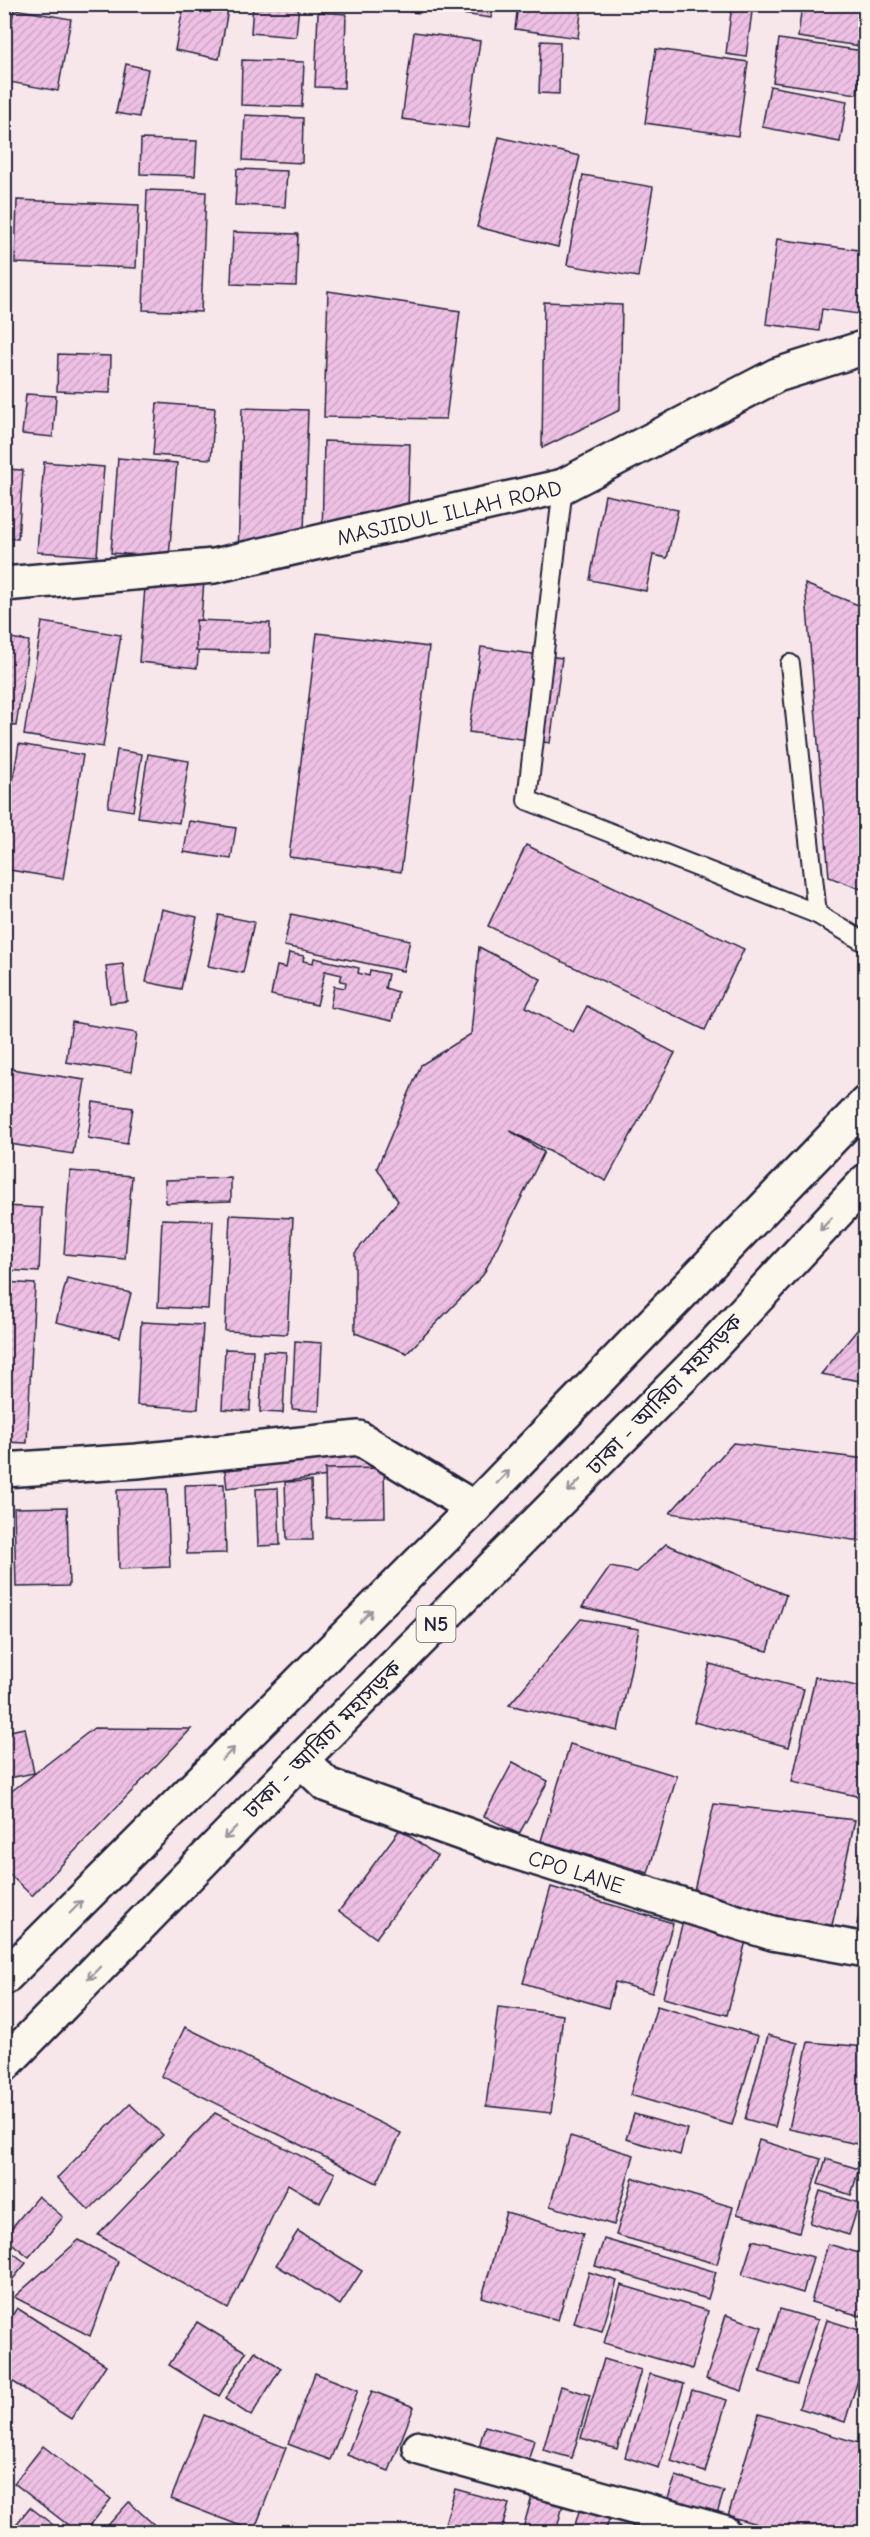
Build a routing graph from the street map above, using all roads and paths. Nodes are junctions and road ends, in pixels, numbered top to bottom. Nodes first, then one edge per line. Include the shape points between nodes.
1 (866, 347) edge
2 (563, 486) junction
3 (4, 584) edge
4 (790, 664) dead end
5 (817, 915) junction
6 (866, 943) edge
7 (866, 1103) edge
8 (866, 1181) edge
9 (4, 1470) edge
10 (474, 1508) junction
11 (301, 1760) junction
12 (866, 1950) edge
13 (4, 1978) edge
14 (4, 2065) edge
15 (420, 2448) dead end
16 (723, 2532) edge

1 - 2 main road, MASJIDUL ILLAH ROAD via 777,375
2 - 3 main road, MASJIDUL ILLAH ROAD via 214,566
2 - 5 lane via 527,800
4 - 5 lane
5 - 6 lane
10 -> 7 main road, N5
8 -> 11 main road, ঢাকা - আরিচা মহাসড়ক / N5 via 703,1356
9 - 10 main road via 359,1438
13 -> 10 main road, N5
11 - 12 main road, CPO LANE via 327,1785 506,1849 772,1933
11 -> 14 main road, ঢাকা - আরিচা মহাসড়ক / N5
15 - 16 main road

